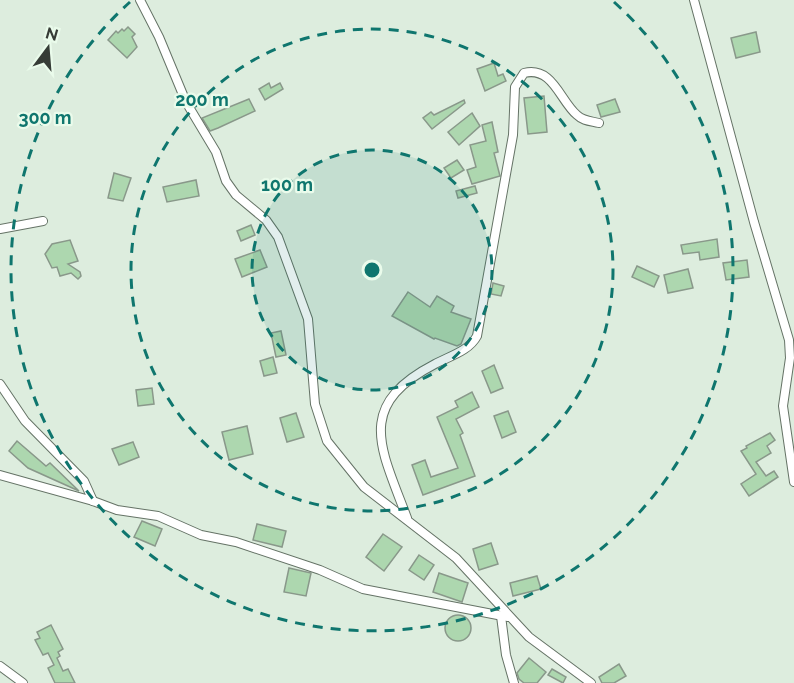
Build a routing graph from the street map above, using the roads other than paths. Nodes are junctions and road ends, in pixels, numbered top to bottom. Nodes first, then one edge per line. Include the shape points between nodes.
1 (140, 0) edge
2 (694, 0) edge
3 (599, 123) dead end
4 (43, 221) dead end
5 (0, 229) edge
6 (0, 384) edge
7 (0, 475) edge
8 (794, 482) edge
9 (93, 501) junction
10 (408, 520) junction
11 (505, 616) junction
12 (0, 666) edge
13 (23, 683) edge
14 (514, 683) edge
15 (591, 683) edge

1 - 10 street via 229,186 266,220 283,250 308,319 315,404 327,441 364,487
2 - 8 street via 789,340 783,406
3 - 10 street via 576,115 553,83 538,73 524,73 517,80 513,135 477,336 469,346 405,382 389,399 382,418 382,446
4 - 5 street
6 - 9 street via 25,421 84,481
7 - 9 street
9 - 11 street via 117,510 158,516 201,535 236,542 363,589
10 - 11 street via 463,565
11 - 14 street via 506,654
11 - 15 street
12 - 13 street

